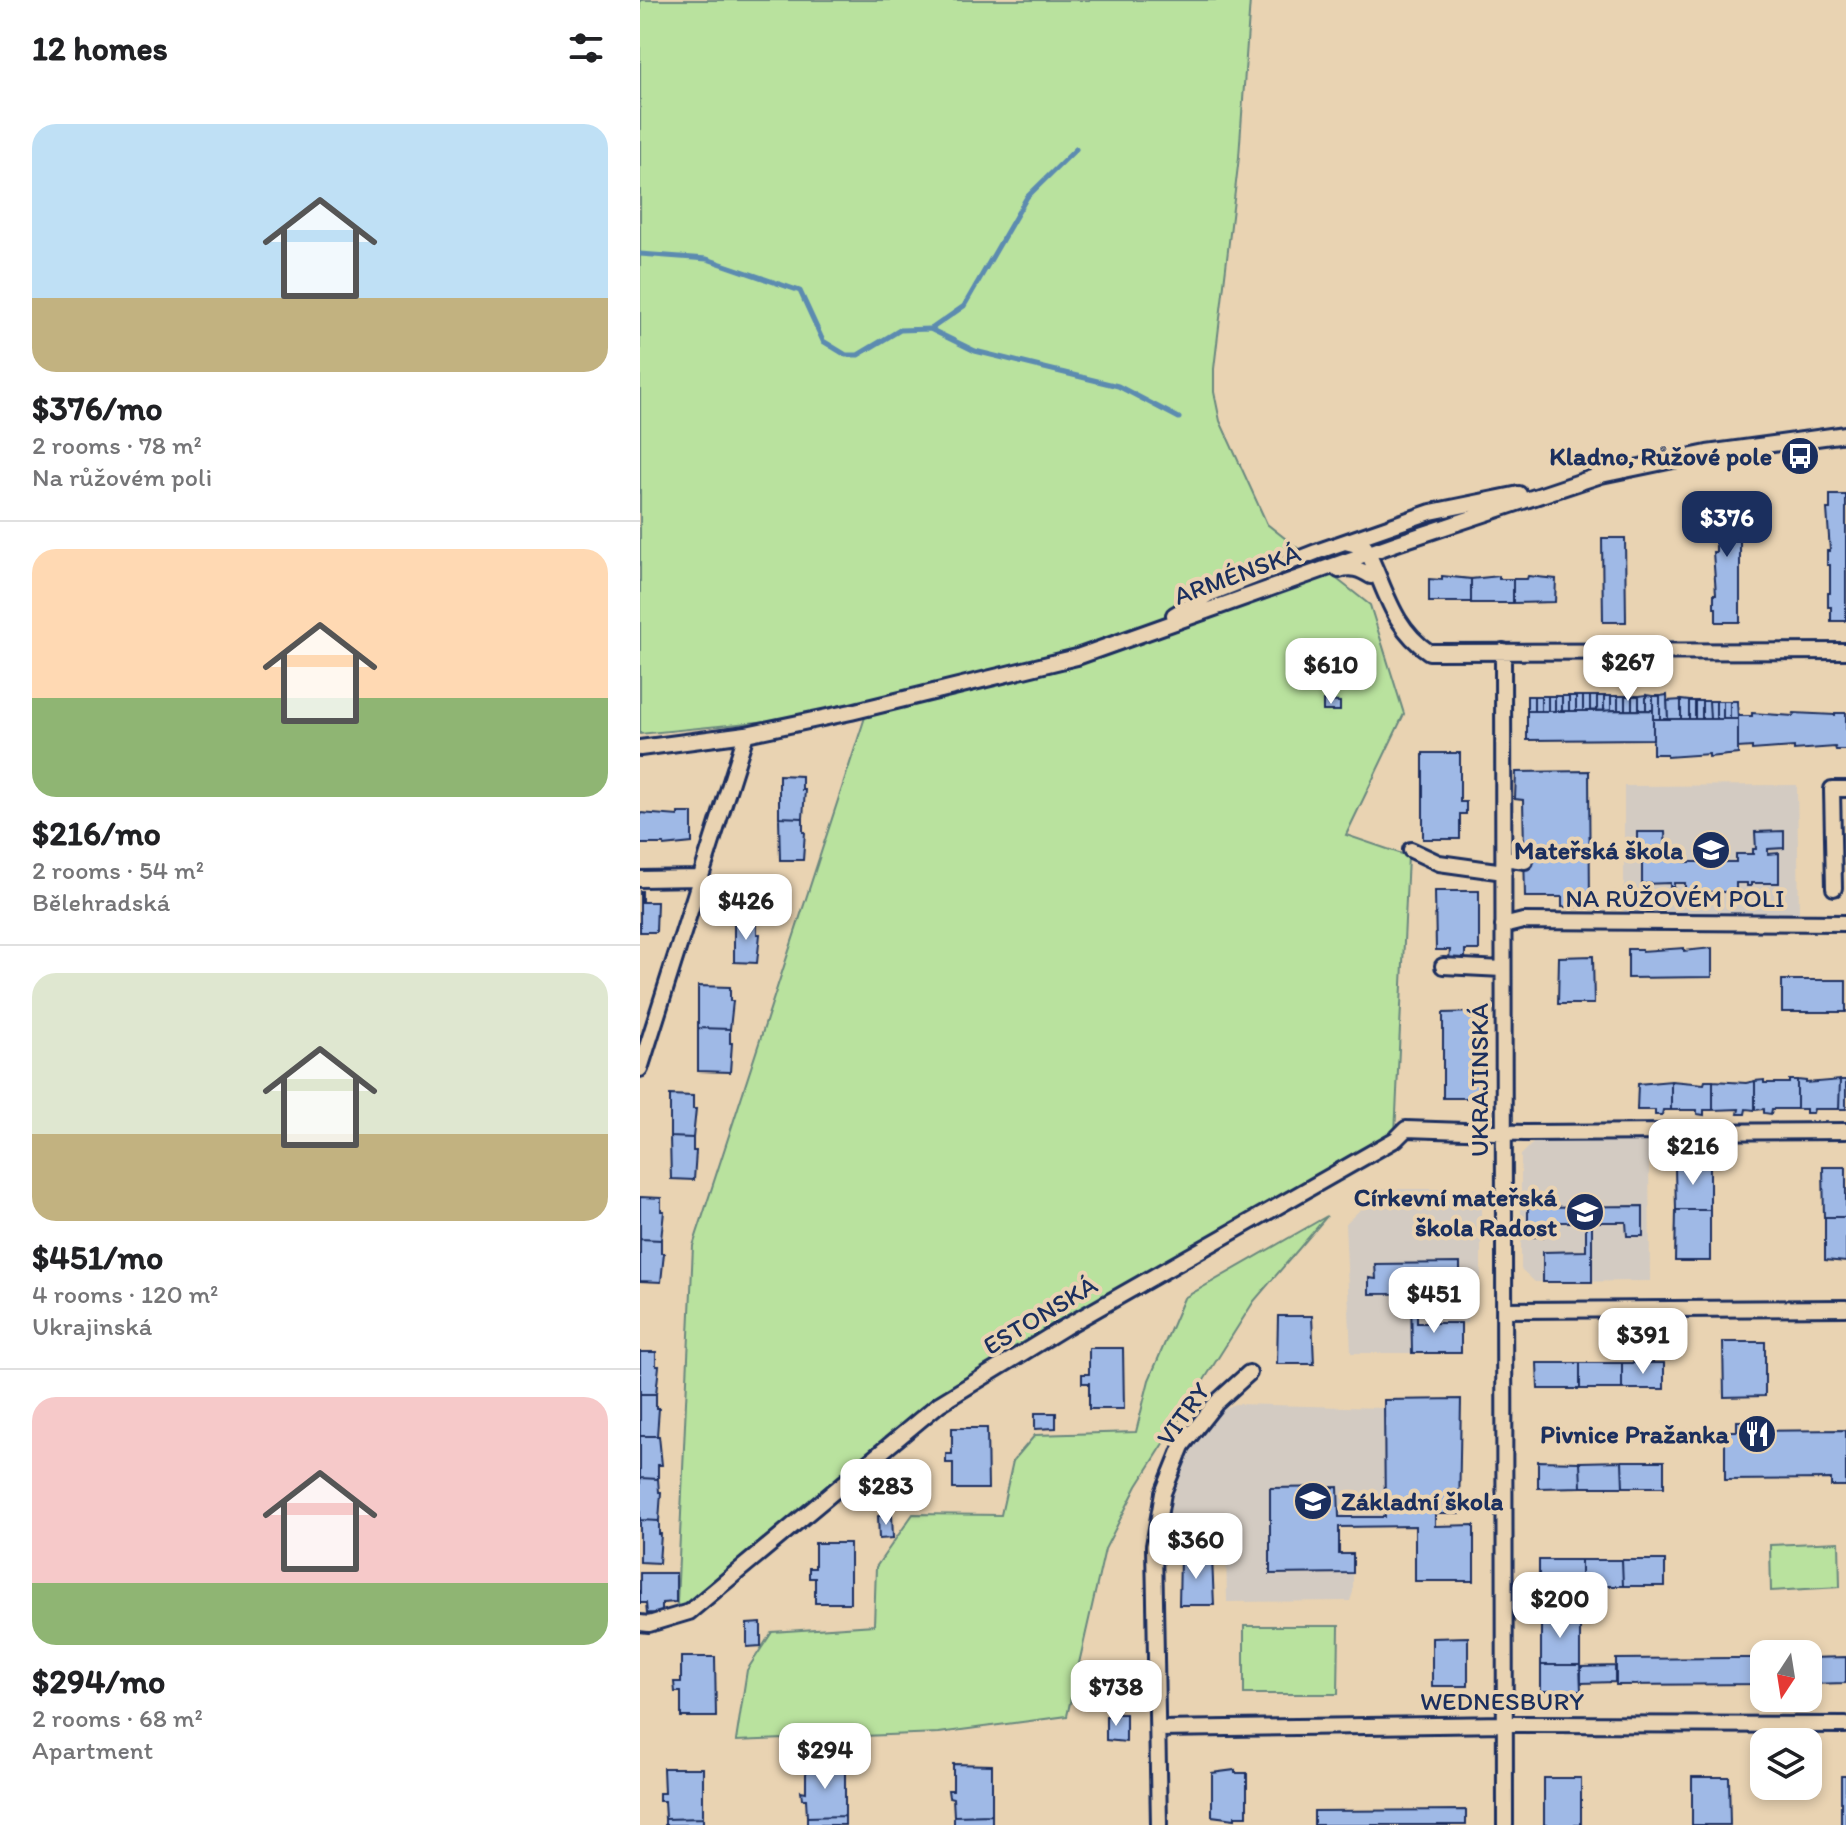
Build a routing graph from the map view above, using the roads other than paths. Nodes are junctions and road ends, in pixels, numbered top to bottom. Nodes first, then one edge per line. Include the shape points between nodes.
1 (1846, 434) edge
2 (1601, 475) junction
3 (1519, 494) junction
4 (1345, 542) junction
5 (1397, 543) junction
6 (1368, 553) junction
7 (1375, 577) junction
8 (1178, 621) junction
9 (1142, 634) junction
10 (1503, 651) junction
11 (1846, 651) edge
12 (746, 734) junction
13 (640, 748) edge
14 (1846, 789) edge
15 (1411, 850) dead end
16 (1525, 861) dead end
17 (1504, 865) junction
18 (699, 878) junction
19 (640, 879) edge
20 (1834, 888) dead end
21 (1846, 923) edge
22 (1503, 926) junction
23 (1443, 966) dead end
24 (1503, 969) junction
25 (640, 1069) edge
26 (1846, 1131) edge
27 (1503, 1132) junction
28 (1846, 1308) edge
29 (1506, 1310) junction
30 (1249, 1373) dead end
31 (640, 1623) edge
32 (1506, 1724) junction
33 (1846, 1725) edge
34 (1158, 1729) junction
35 (1159, 1825) edge
36 (1505, 1825) edge

1 - 2 street, ARMÉNSKÁ via 1707,453
2 - 3 street
2 - 5 street, ARMÉNSKÁ
3 - 4 street via 1431,512
3 - 6 street via 1378,538
4 - 6 street via 1365,547
4 - 9 street via 1209,594
5 - 6 street, ARMÉNSKÁ
5 - 7 street via 1382,558
6 - 7 street via 1366,563
6 - 8 street, ARMÉNSKÁ
7 - 8 street via 1348,567
7 - 10 street via 1411,640 1429,652
8 - 9 street, ARMÉNSKÁ
9 - 12 street, ARMÉNSKÁ via 1077,657
10 - 11 street
10 - 17 street, UKRAJINSKÁ
12 - 13 street, ARMÉNSKÁ
12 - 18 street
14 - 20 street via 1832,789
15 - 17 street via 1439,863
16 - 17 street
17 - 22 street, UKRAJINSKÁ
18 - 19 street
18 - 25 street
21 - 22 street, NA RŮŽOVÉM POLI via 1523,921
22 - 24 street, UKRAJINSKÁ
23 - 24 street
24 - 27 street, UKRAJINSKÁ
26 - 27 street, ESTONSKÁ
27 - 29 street, UKRAJINSKÁ
27 - 31 street, ESTONSKÁ via 1406,1129 939,1404 689,1612
28 - 29 street
29 - 32 street, UKRAJINSKÁ
30 - 34 street, VITRY via 1216,1403 1182,1446 1163,1493 1154,1546
32 - 33 street, WEDNESBURY
32 - 34 street, WEDNESBURY
32 - 36 street, UKRAJINSKÁ
34 - 35 street, VITRY

